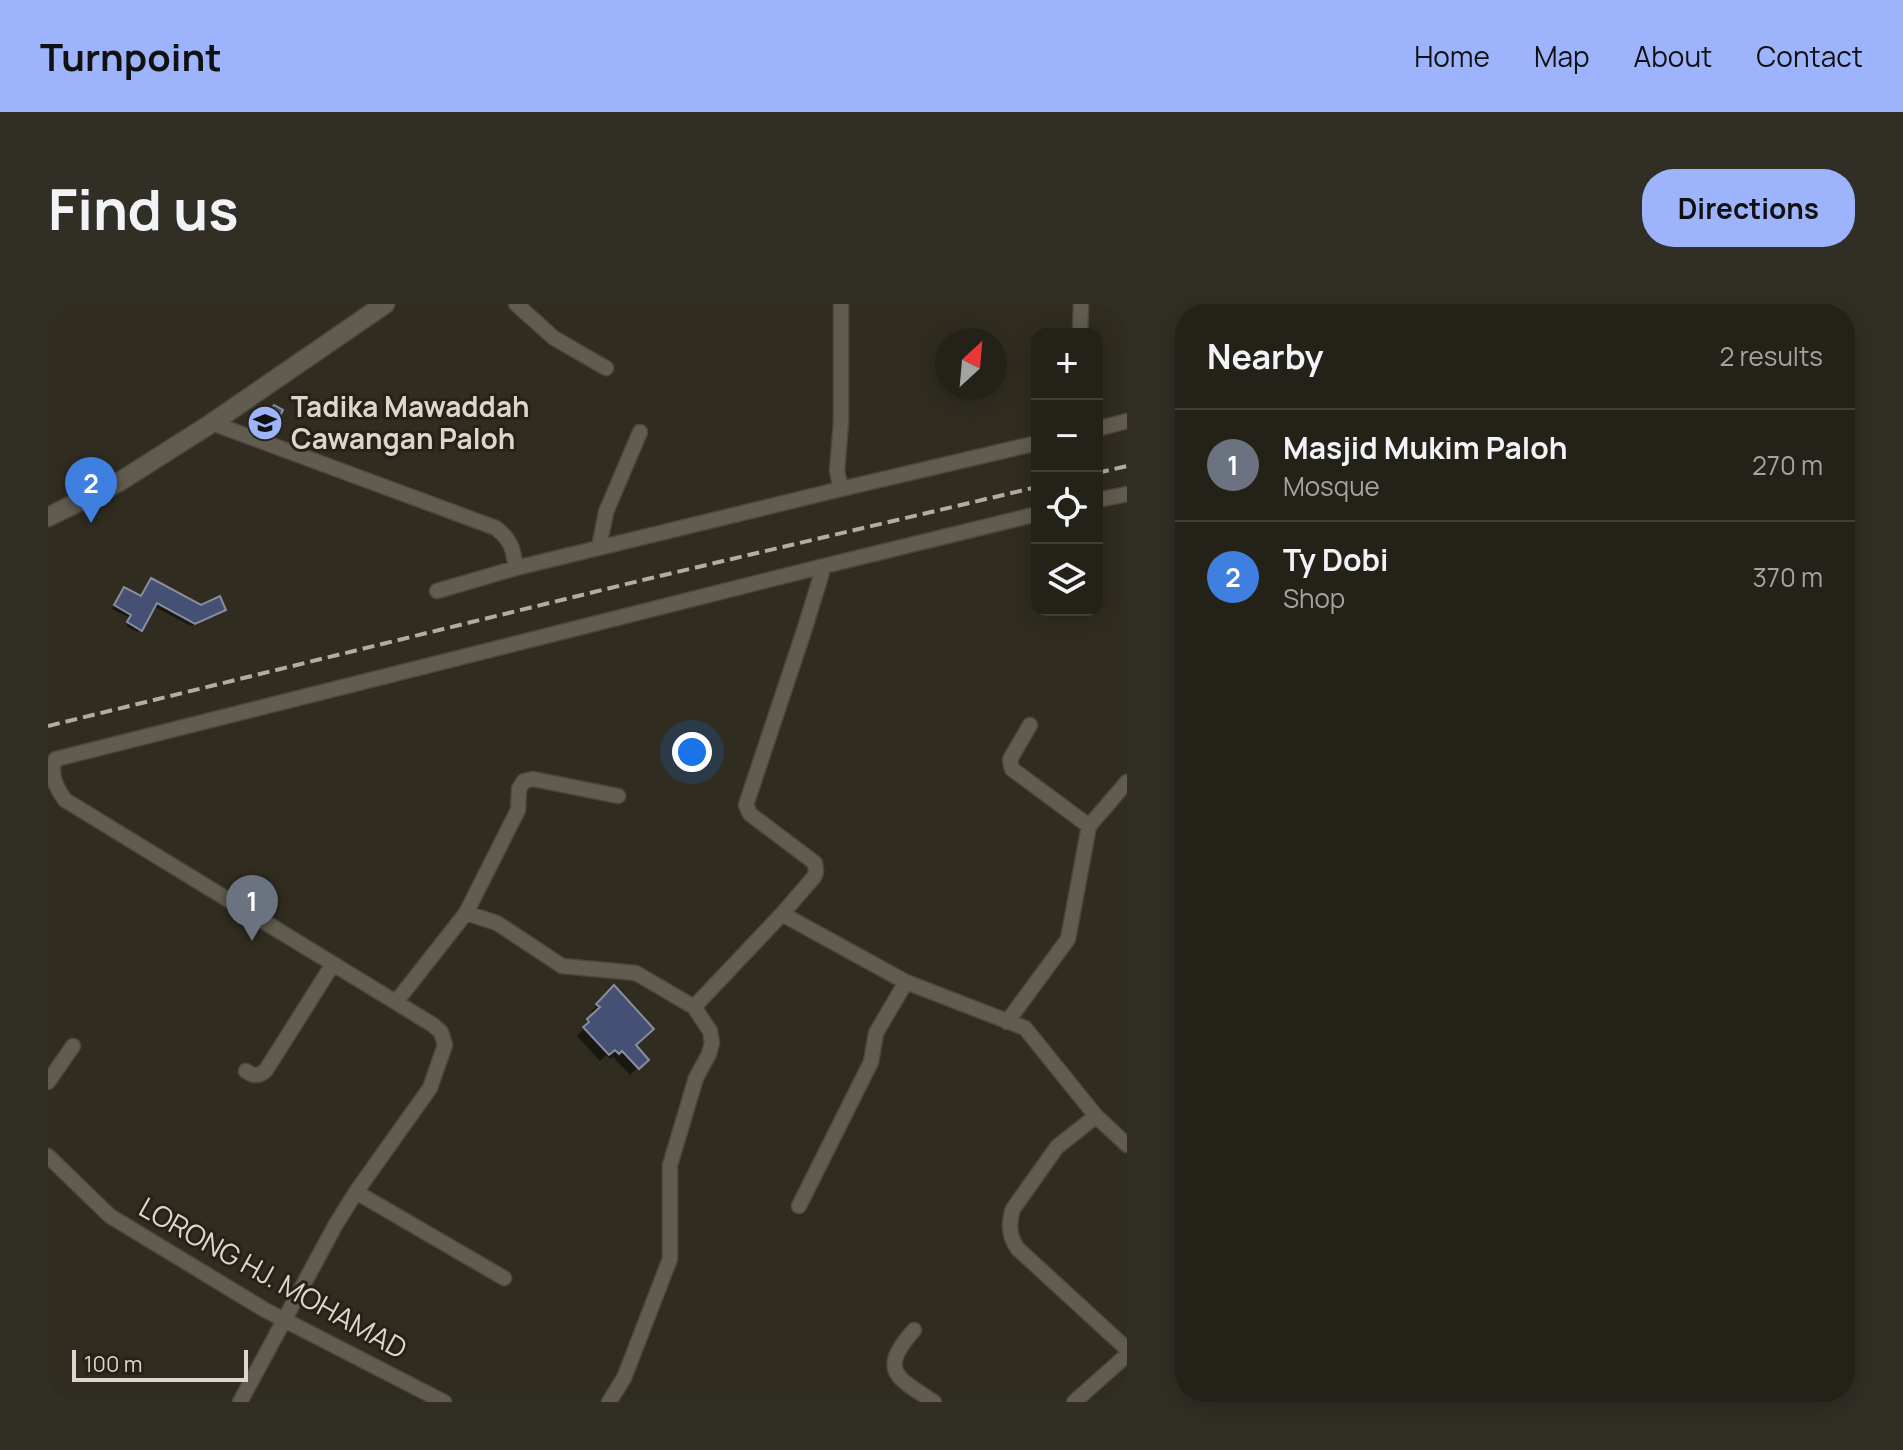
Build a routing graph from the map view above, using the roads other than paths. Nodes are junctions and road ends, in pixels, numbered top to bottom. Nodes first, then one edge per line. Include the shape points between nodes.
1 (385, 304) edge
2 (516, 304) edge
3 (841, 304) edge
4 (1081, 304) edge
5 (1080, 328) edge
6 (606, 368) dead end
7 (1127, 421) edge
8 (212, 423) junction
9 (1103, 427) edge
10 (640, 432) dead end
11 (1031, 444) edge
12 (841, 489) junction
13 (1127, 494) edge
14 (1103, 499) edge
15 (1031, 515) edge
16 (48, 517) edge
17 (599, 547) junction
18 (824, 566) junction
19 (516, 568) junction
20 (437, 591) dead end
21 (1030, 725) dead end
22 (1127, 782) edge
23 (618, 796) dead end
24 (1089, 826) junction
25 (466, 913) junction
26 (782, 914) junction
27 (333, 964) junction
28 (906, 982) junction
29 (396, 1002) junction
30 (694, 1007) junction
31 (1007, 1022) junction
32 (73, 1046) dead end
33 (246, 1071) dead end
34 (48, 1082) edge
35 (1096, 1116) junction
36 (1127, 1145) edge
37 (48, 1156) edge
38 (356, 1192) junction
39 (799, 1206) dead end
40 (504, 1278) dead end
41 (286, 1320) junction
42 (914, 1330) dead end
43 (1127, 1352) edge
44 (240, 1402) edge
45 (444, 1402) edge
46 (609, 1402) edge
47 (934, 1402) edge
48 (1074, 1402) edge

1 - 8 main road
2 - 6 street via 554,338
3 - 12 street
4 - 5 street
7 - 9 street
8 - 16 main road via 119,482
8 - 19 street via 496,528 513,549
10 - 17 street via 606,512
11 - 12 street
12 - 17 street
13 - 14 street
15 - 18 street
17 - 19 street
18 - 26 street via 746,801 750,814 815,863 814,877
18 - 27 street via 53,763 65,800
19 - 20 street
21 - 24 street via 1010,760 1012,769
22 - 24 street
23 - 25 street via 524,781 518,810
24 - 31 street via 1068,939
25 - 29 street
25 - 30 street via 497,923 559,965 636,973
26 - 28 street
26 - 30 street
27 - 29 street
27 - 33 street via 266,1070 258,1075
28 - 31 street
28 - 39 street via 876,1033 871,1062
29 - 38 street via 439,1029 444,1049 430,1088
30 - 46 street via 712,1043 670,1165 670,1262 623,1381
31 - 35 street via 1027,1030
32 - 34 street
35 - 36 street
35 - 43 street via 1053,1151 1013,1209 1010,1234 1018,1249
37 - 41 street, LORONG HJ. MOHAMAD via 110,1216
38 - 40 street
38 - 41 street
41 - 44 street
41 - 45 street, LORONG HJ. MOHAMAD
42 - 47 street via 896,1354 895,1369 904,1382
43 - 48 street

